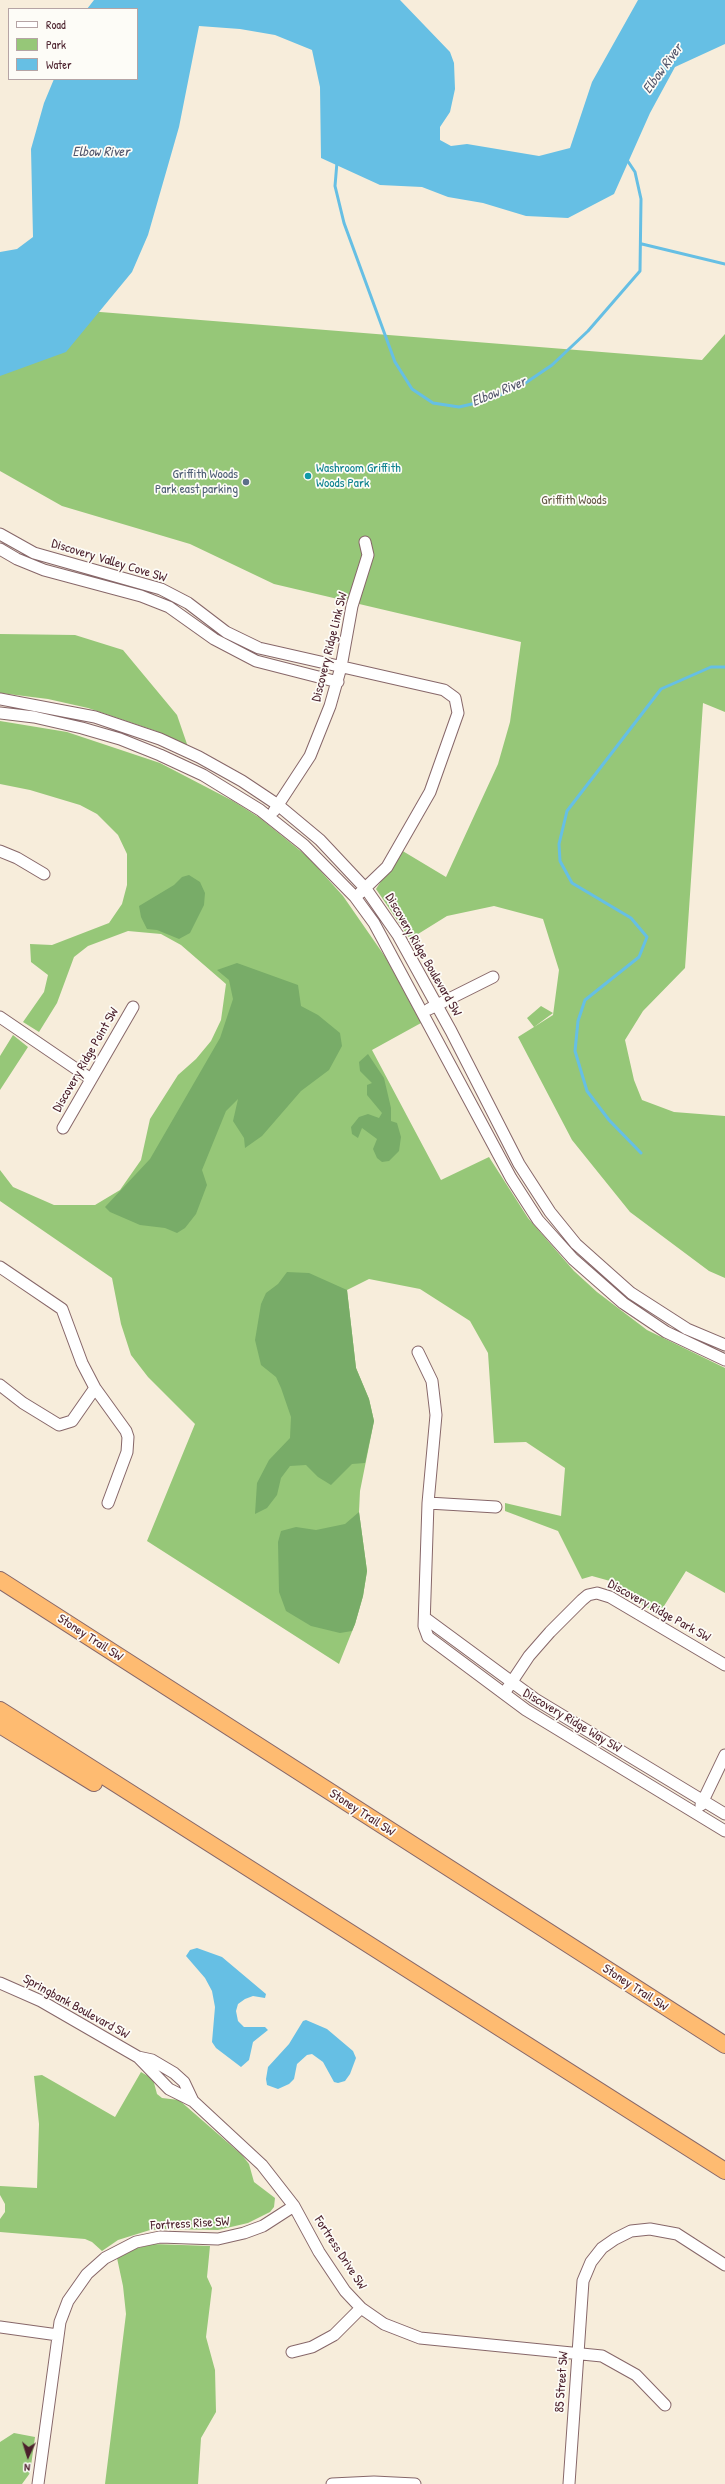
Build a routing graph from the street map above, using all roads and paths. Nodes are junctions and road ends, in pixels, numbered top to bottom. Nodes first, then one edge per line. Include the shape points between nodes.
1 (0, 534) edge
2 (366, 542) dead end
3 (0, 549) edge
4 (341, 667) junction
5 (338, 682) junction
6 (0, 699) edge
7 (0, 713) edge
8 (278, 805) junction
9 (270, 816) junction
10 (0, 851) edge
11 (44, 874) dead end
12 (366, 889) junction
13 (355, 897) junction
14 (493, 977) dead end
15 (436, 1005) junction
16 (133, 1007) dead end
17 (422, 1012) junction
18 (0, 1017) edge
19 (91, 1078) junction
20 (494, 1117) junction
21 (482, 1124) junction
22 (63, 1128) dead end
23 (550, 1212) junction
24 (538, 1220) junction
25 (0, 1267) edge
26 (631, 1292) junction
27 (623, 1304) junction
28 (725, 1346) edge
29 (418, 1352) dead end
30 (725, 1360) edge
31 (0, 1385) edge
32 (95, 1388) junction
33 (428, 1502) junction
34 (108, 1503) dead end
35 (496, 1507) dead end
36 (0, 1580) edge
37 (425, 1618) junction
38 (725, 1665) edge
39 (511, 1683) junction
40 (503, 1694) junction
41 (0, 1710) edge
42 (0, 1725) edge
43 (606, 1740) junction
44 (599, 1753) junction
45 (725, 1755) edge
46 (703, 1799) junction
47 (697, 1813) junction
48 (725, 1814) edge
49 (725, 1832) edge
50 (234, 1860) junction
51 (0, 1983) edge
52 (725, 2045) edge
53 (138, 2057) junction
54 (193, 2101) junction
55 (725, 2171) edge
56 (294, 2206) junction
57 (725, 2265) edge
58 (361, 2308) junction
59 (0, 2327) edge
60 (58, 2335) junction
61 (292, 2352) dead end
62 (578, 2353) junction
63 (665, 2405) dead end
64 (38, 2484) edge
65 (332, 2484) edge
66 (414, 2484) edge
67 (569, 2484) edge

1 - 4 street, Discovery Valley Cove SW via 34,553 161,589 188,603 226,632 259,648
2 - 4 street, Discovery Ridge Link SW via 368,555 352,606
3 - 5 street, Discovery Valley Cove SW via 44,570 142,596 170,607 214,639 256,661
4 - 5 street, Discovery Ridge Link SW
4 - 12 street, Discovery Valley Cove SW via 444,690 455,698 458,708 440,769 416,820 387,867
5 - 8 street, Discovery Ridge Link SW via 310,756
6 - 8 street, Discovery Ridge Boulevard SW via 70,711 120,725 160,740 220,768
7 - 9 street, Discovery Ridge Boulevard SW via 34,717 120,739 203,775
8 - 9 street, Discovery Ridge Link SW
8 - 12 street, Discovery Ridge Boulevard SW via 320,840
9 - 13 street, Discovery Ridge Boulevard SW via 321,860
10 - 11 street
12 - 13 street, Discovery Valley Cove SW
12 - 15 street, Discovery Ridge Boulevard SW via 398,935
13 - 17 street, Discovery Ridge Boulevard SW via 388,948
14 - 15 street
15 - 17 street
15 - 20 street, Discovery Ridge Boulevard SW
16 - 19 street, Discovery Ridge Point SW
17 - 21 street, Discovery Ridge Boulevard SW
18 - 19 street
19 - 22 street, Discovery Ridge Point SW
20 - 21 street
20 - 23 street, Discovery Ridge Boulevard SW via 519,1164
21 - 24 street, Discovery Ridge Boulevard SW
23 - 24 street
23 - 26 street, Discovery Ridge Boulevard SW via 576,1244
24 - 27 street, Discovery Ridge Boulevard SW via 573,1259
25 - 32 street via 62,1309 82,1363
26 - 27 street
26 - 28 street, Discovery Ridge Boulevard SW via 688,1328
27 - 30 street, Discovery Ridge Boulevard SW via 666,1332
29 - 33 street, Discovery Ridge Way SW via 432,1381 435,1406 436,1428
31 - 32 street via 59,1425 72,1421
32 - 34 street via 128,1437 127,1452
33 - 35 street
33 - 37 street, Discovery Ridge Way SW
36 - 52 highway, Stoney Trail SW
37 - 39 street, Discovery Ridge Way SW
37 - 40 street, Discovery Ridge Way SW via 425,1630 433,1642
38 - 39 street, Discovery Ridge Park SW via 610,1597 597,1593 588,1595 550,1632
39 - 40 street, Discovery Ridge Park SW
39 - 43 street, Discovery Ridge Way SW
40 - 44 street, Discovery Ridge Way SW
41 - 50 highway
42 - 50 highway via 152,1819
43 - 44 street
43 - 46 street, Discovery Ridge Way SW
44 - 47 street, Discovery Ridge Way SW
45 - 46 street
46 - 47 street
46 - 48 street, Discovery Ridge Way SW
47 - 49 street, Discovery Ridge Way SW
50 - 55 highway
51 - 53 street, Springbank Boulevard SW via 41,2000
53 - 54 street, Fortress Drive SW via 169,2089
53 - 54 street, Fortress Drive SW via 152,2060 174,2072 184,2082
54 - 56 street, Fortress Drive SW via 262,2165
56 - 58 street, Fortress Drive SW via 319,2252 345,2291
56 - 60 street, Fortress Rise SW via 263,2226 244,2233 218,2239 160,2238 136,2242 114,2252 95,2266 80,2282 64,2312
57 - 62 street, 85 Street SW via 677,2234 659,2229 640,2229 623,2234 602,2248 589,2265 583,2281
58 - 61 street via 334,2335 312,2347
58 - 62 street, Fortress Drive SW via 384,2324 420,2338
59 - 60 street
60 - 64 street, Fortress Rise SW
62 - 63 street, Fortress Drive SW via 602,2356 616,2363 646,2383
62 - 67 street, 85 Street SW
65 - 66 street

